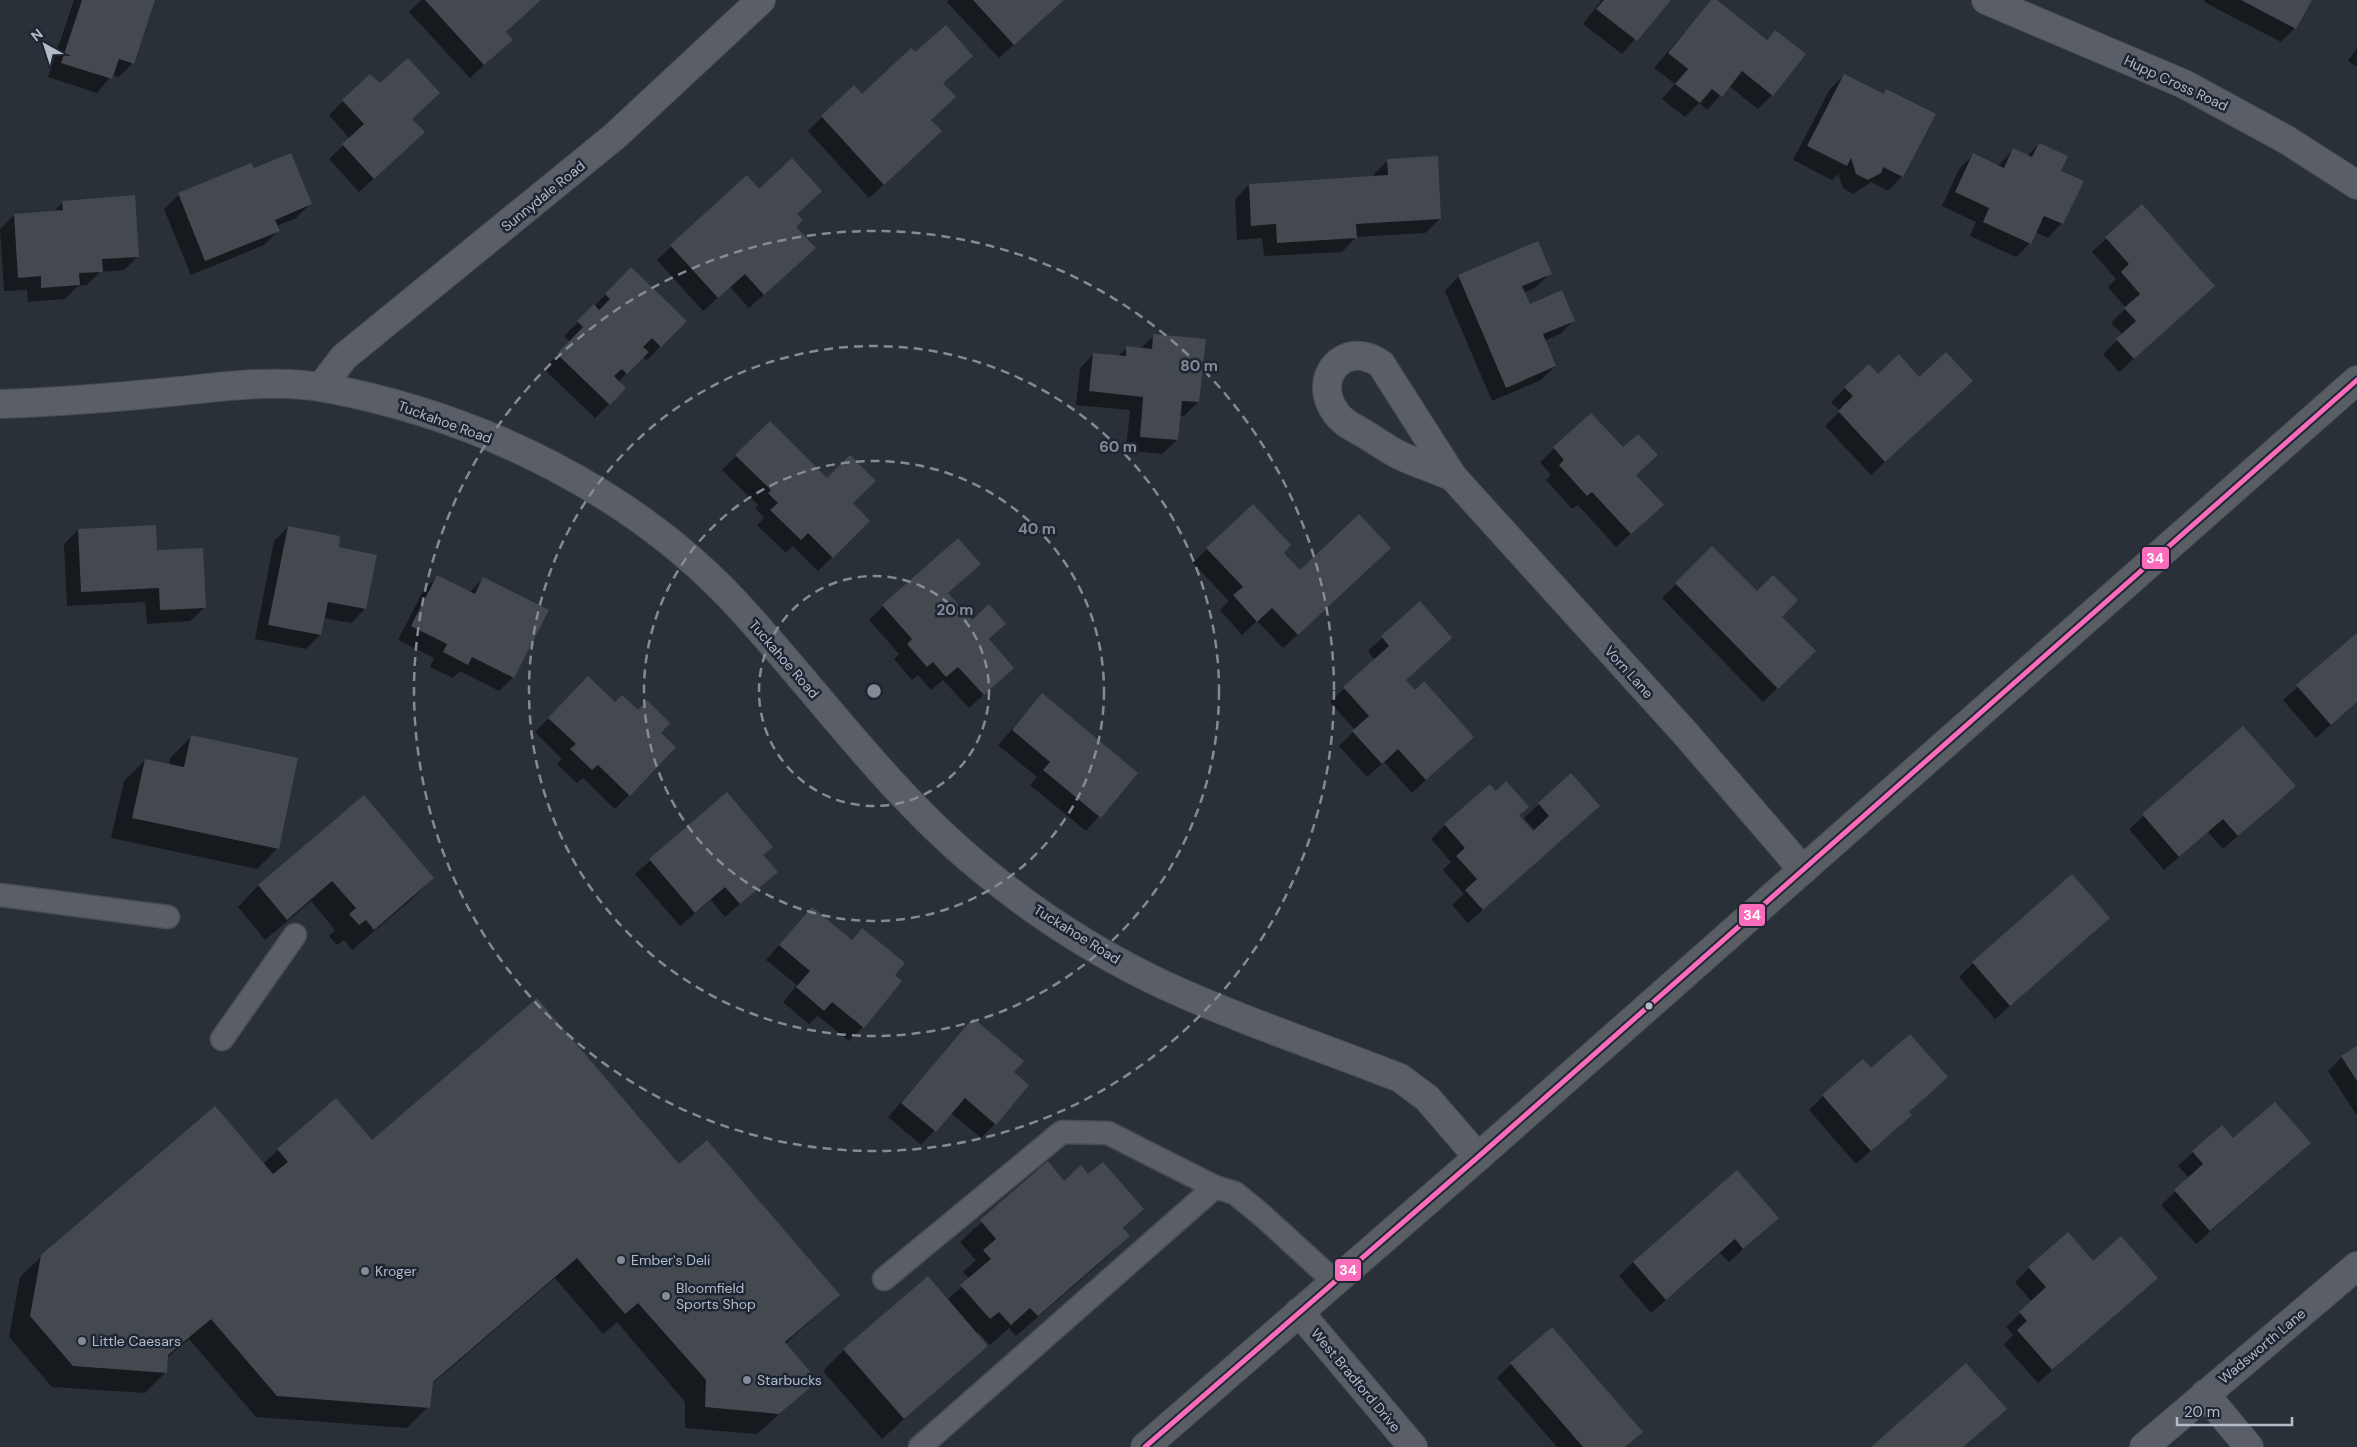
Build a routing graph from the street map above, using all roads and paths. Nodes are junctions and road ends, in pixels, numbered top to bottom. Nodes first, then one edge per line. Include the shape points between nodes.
1 (761, 0) edge
2 (1986, 0) edge
3 (2357, 185) edge
4 (2357, 380) edge
5 (321, 387) junction
6 (0, 404) edge
7 (1452, 476) junction
8 (1803, 870) junction
9 (0, 895) edge
10 (168, 917) dead end
11 (295, 935) dead end
12 (222, 1038) dead end
13 (1478, 1157) junction
14 (1215, 1187) junction
15 (2357, 1266) edge
16 (884, 1280) dead end
17 (1334, 1282) junction
18 (1299, 1312) junction
19 (2205, 1394) junction
20 (920, 1447) edge
21 (1145, 1447) edge
22 (1414, 1447) edge
23 (2144, 1447) edge
24 (2249, 1447) edge

1 - 5 street, Sunnydale Road via 608,142 344,357
2 - 3 street, Hupp Cross Road via 2184,84 2286,140
4 - 8 main road
5 - 6 street, Tuckahoe Road via 255,384
5 - 13 street, Tuckahoe Road via 428,414 518,449 562,471 650,527 721,587 901,792 976,865 1068,931 1161,983 1400,1078 1427,1098
7 - 7 street, Vorn Lane via 1381,364 1370,356 1359,355 1345,357 1333,367 1326,391 1336,413 1347,424 1398,455
7 - 8 street, Vorn Lane via 1685,733
8 - 13 main road
9 - 10 lane
11 - 12 lane
13 - 17 main road
14 - 16 lane via 1108,1133 1062,1132
14 - 17 lane via 1235,1193
14 - 20 lane
15 - 19 street, Wadsworth Lane
17 - 18 main road
18 - 21 main road
18 - 22 street, West Bradford Drive
19 - 23 street, Wadsworth Lane
19 - 24 street

